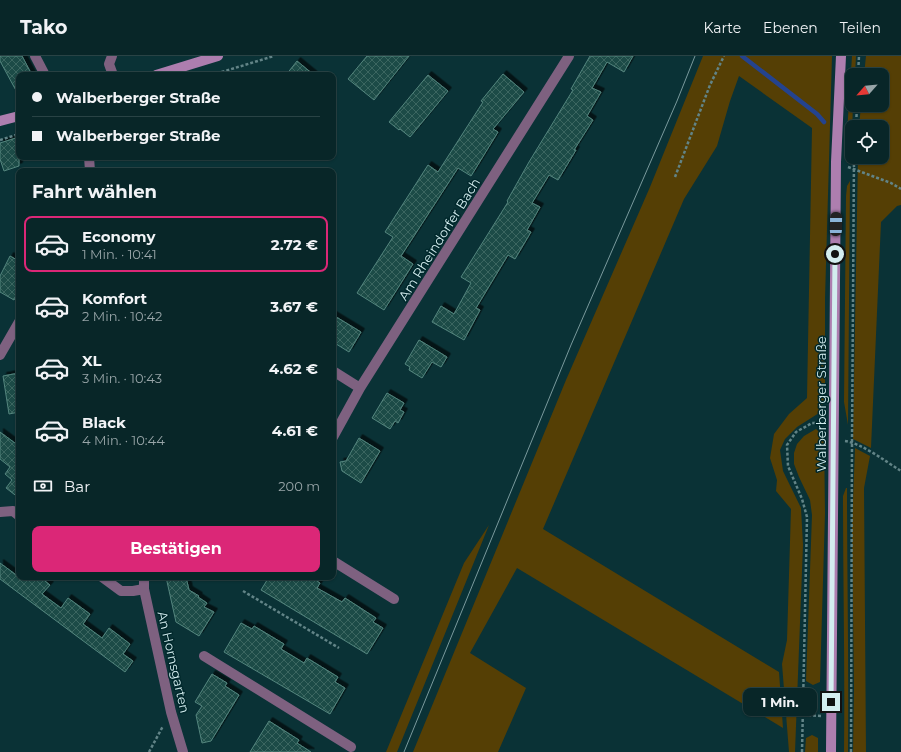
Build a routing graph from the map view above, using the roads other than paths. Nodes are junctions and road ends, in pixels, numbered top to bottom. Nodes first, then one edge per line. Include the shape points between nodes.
1 (35, 56) edge
2 (112, 56) edge
3 (218, 56) edge
4 (569, 56) edge
5 (841, 56) edge
6 (43, 72) edge
7 (112, 72) edge
8 (166, 72) edge
9 (16, 117) edge
10 (0, 121) edge
11 (16, 327) edge
12 (0, 355) edge
13 (336, 373) edge
14 (360, 388) junction
15 (336, 432) edge
16 (0, 512) edge
17 (16, 514) edge
18 (336, 563) edge
19 (106, 580) edge
20 (144, 580) edge
21 (144, 589) junction
22 (394, 599) dead end
23 (204, 656) dead end
24 (351, 746) dead end
25 (184, 752) edge
26 (831, 752) edge

1 - 6 street
2 - 7 street via 109,64
3 - 8 main road
4 - 14 street, Am Rheindorfer Bach
5 - 26 main road, Walberberger Straße via 836,162
9 - 10 main road
11 - 12 street
13 - 14 street
14 - 15 street, Am Rheindorfer Bach
16 - 17 street via 13,511
18 - 22 street
19 - 21 street via 121,591
20 - 21 street, An Hornsgarten
21 - 25 street, An Hornsgarten via 171,712
23 - 24 street

